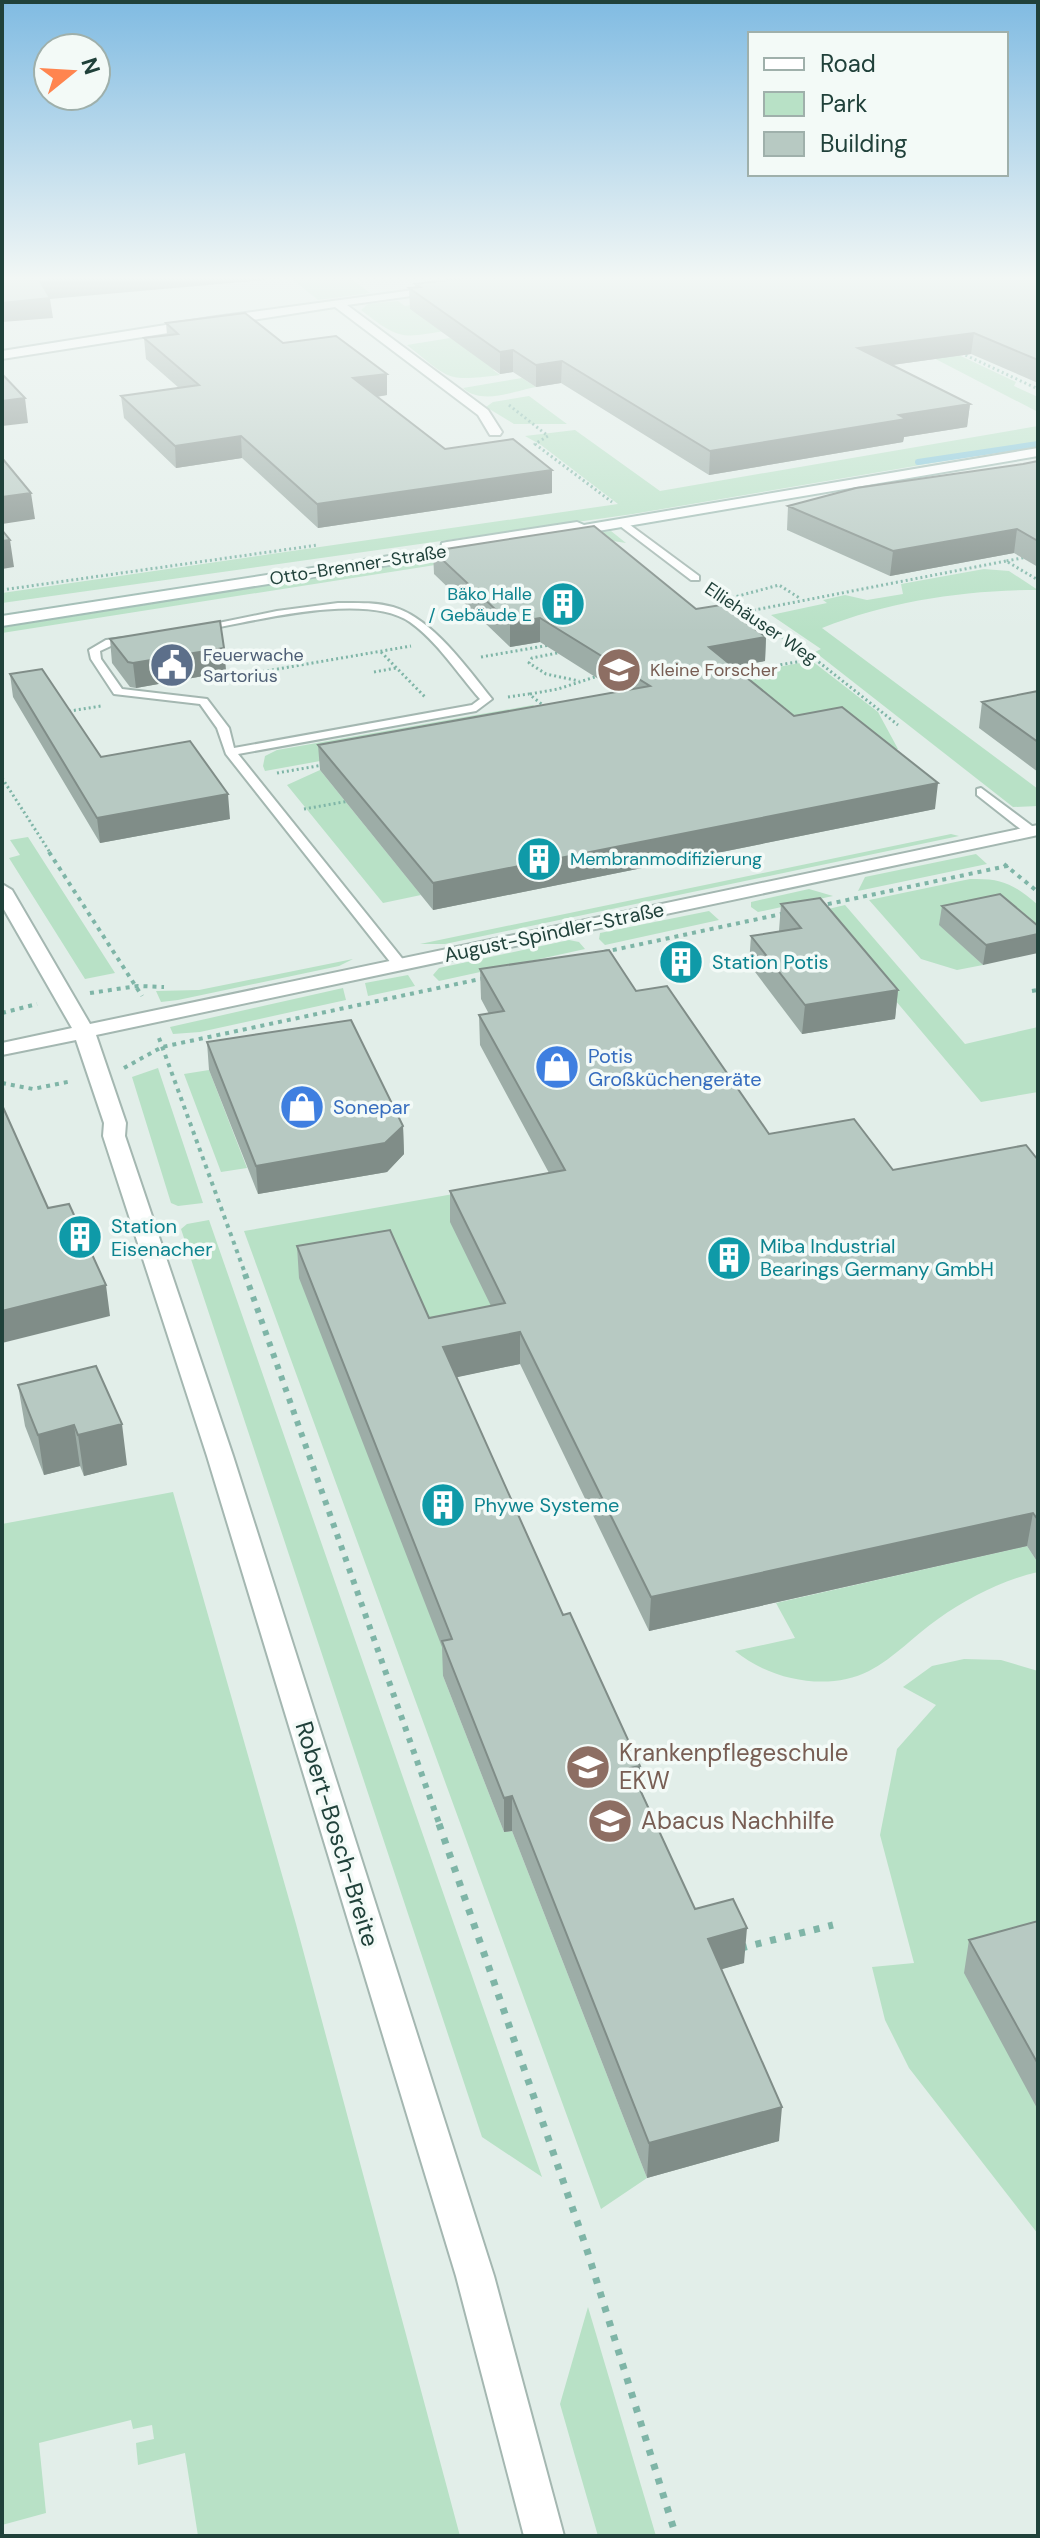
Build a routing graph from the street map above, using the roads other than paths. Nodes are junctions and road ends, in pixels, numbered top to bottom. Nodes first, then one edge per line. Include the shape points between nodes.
1 (460, 395) edge
2 (495, 432) dead end
3 (1038, 452) edge
4 (714, 507) junction
5 (623, 524) junction
6 (695, 578) road end
7 (2, 613) edge
8 (2, 621) edge
9 (185, 630) edge
10 (140, 638) edge
11 (230, 752) junction
12 (981, 792) dead end
13 (1036, 833) edge
14 (2, 890) edge
15 (2, 915) edge
16 (400, 965) junction
17 (77, 1033) junction
18 (2, 1049) edge
19 (544, 2536) edge

1 - 2 street via 483,413
3 - 4 street, Otto-Brenner-Straße
4 - 5 street, Otto-Brenner-Straße
4 - 7 street, Otto-Brenner-Straße
5 - 6 lane, Elliehäuser Weg
5 - 8 street, Otto-Brenner-Straße
9 - 11 lane via 351,604 389,607 413,619 486,699 476,708
10 - 11 lane via 102,645 94,654 118,692 203,701 223,728
11 - 16 lane
12 - 13 lane
13 - 16 street, August-Spindler-Straße
14 - 17 street, Robert-Bosch-Breite via 67,998
15 - 17 street, Robert-Bosch-Breite
16 - 17 street, August-Spindler-Straße
17 - 18 street, August-Spindler-Straße
17 - 19 street, Robert-Bosch-Breite via 103,1125 114,1136 220,1456 470,2261

